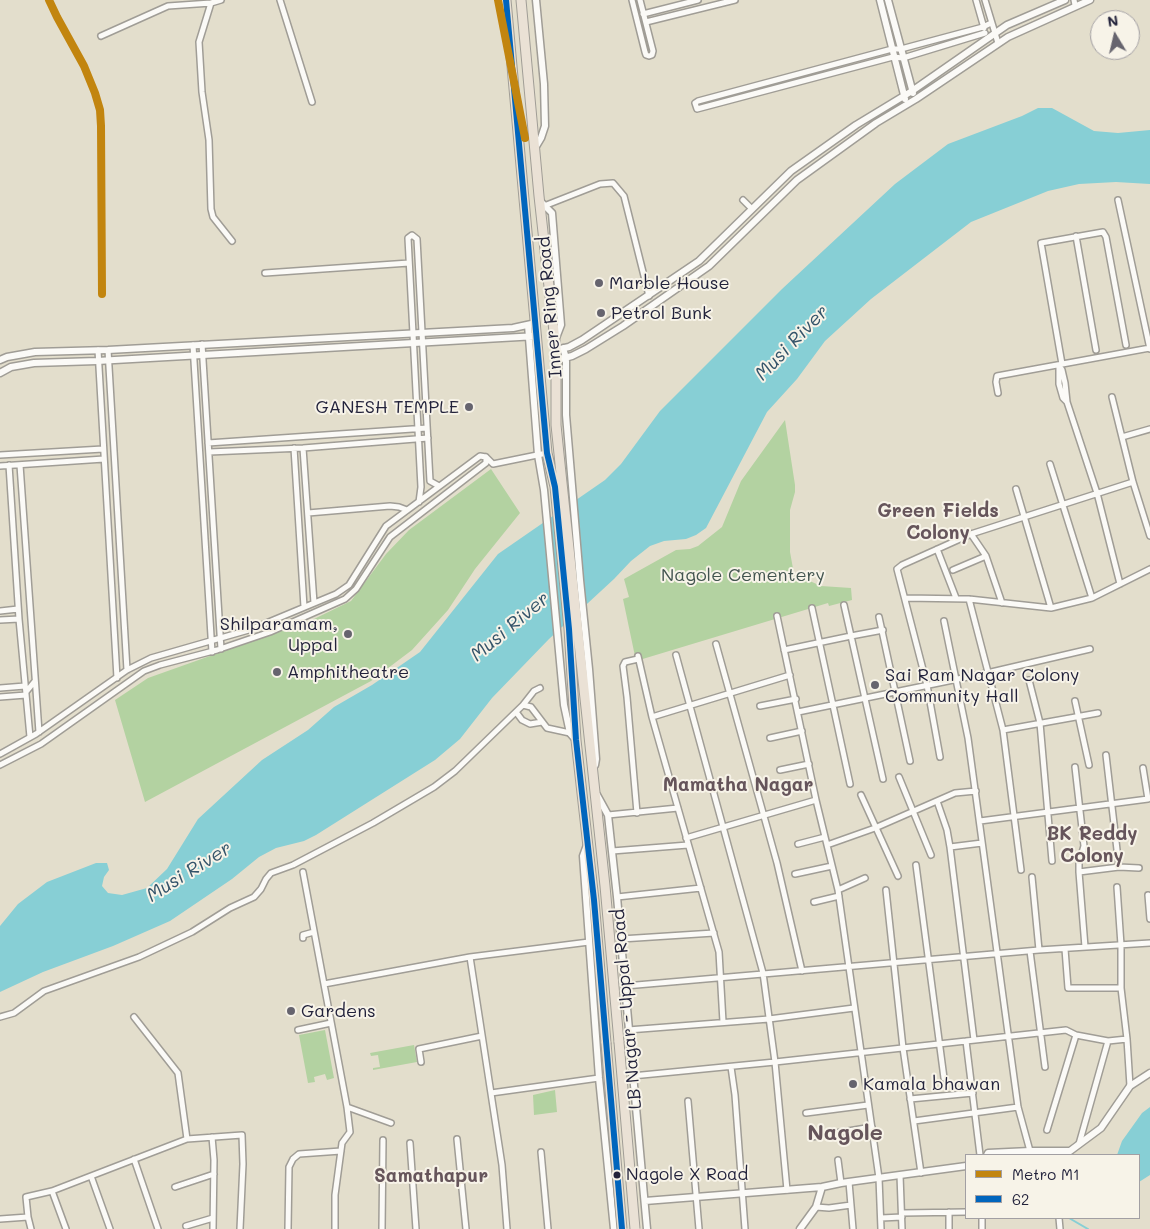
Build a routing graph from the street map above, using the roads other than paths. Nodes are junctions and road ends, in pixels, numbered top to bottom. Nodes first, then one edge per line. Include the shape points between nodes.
1 (221, 0) edge
2 (280, 0) edge
3 (506, 0) edge
4 (521, 0) edge
5 (536, 0) edge
6 (632, 0) edge
7 (640, 0) edge
8 (698, 0) edge
9 (735, 0) edge
10 (880, 0) edge
11 (888, 0) edge
12 (985, 0) edge
13 (1065, 0) edge
14 (1086, 1) edge
15 (211, 3) junction
16 (977, 3) edge
17 (1074, 3) edge
18 (522, 11) junction
19 (507, 12) junction
20 (643, 14) junction
21 (989, 15) junction
22 (646, 22) junction
23 (991, 23) junction
24 (985, 32) junction
25 (995, 32) junction
26 (101, 36) dead end
27 (998, 43) junction
28 (892, 49) junction
29 (901, 49) junction
30 (893, 57) junction
31 (904, 58) junction
32 (912, 91) junction
33 (904, 96) junction
34 (916, 99) junction
35 (312, 102) dead end
36 (906, 105) junction
37 (534, 148) junction
38 (743, 200) dead end
39 (1118, 200) dead end
40 (542, 203) junction
41 (751, 208) junction
42 (1076, 236) junction
43 (232, 241) dead end
44 (418, 262) junction
45 (409, 263) junction
46 (265, 273) dead end
47 (649, 296) junction
48 (532, 324) junction
49 (422, 332) junction
50 (413, 333) junction
51 (533, 336) junction
52 (413, 343) junction
53 (422, 343) junction
54 (202, 344) junction
55 (193, 345) junction
56 (1126, 345) dead end
57 (1150, 348) edge
58 (98, 350) junction
59 (108, 350) junction
60 (1096, 350) dead end
61 (194, 354) junction
62 (203, 354) junction
63 (560, 354) junction
64 (0, 360) edge
65 (108, 360) junction
66 (97, 361) junction
67 (1060, 365) junction
68 (0, 373) edge
69 (998, 393) dead end
70 (1112, 397) dead end
71 (427, 428) junction
72 (1150, 428) edge
73 (418, 429) junction
74 (310, 437) junction
75 (1122, 437) junction
76 (418, 438) junction
77 (428, 438) junction
78 (208, 443) junction
79 (310, 447) junction
80 (294, 448) junction
81 (303, 448) junction
82 (103, 449) junction
83 (209, 452) junction
84 (542, 454) junction
85 (0, 455) edge
86 (486, 457) junction
87 (104, 459) junction
88 (1050, 464) dead end
89 (9, 465) junction
90 (20, 465) junction
91 (0, 466) edge
92 (1133, 482) junction
93 (440, 486) junction
94 (1016, 489) dead end
95 (1097, 492) junction
96 (419, 502) junction
97 (1061, 504) junction
98 (407, 510) junction
99 (308, 513) junction
100 (1024, 516) junction
101 (971, 534) junction
102 (379, 536) junction
103 (1150, 536) edge
104 (390, 537) junction
105 (937, 549) junction
106 (986, 556) junction
107 (1150, 569) edge
108 (953, 570) dead end
109 (302, 577) junction
110 (312, 578) junction
111 (1120, 584) junction
112 (905, 598) junction
113 (956, 598) junction
114 (1092, 598) junction
115 (969, 599) junction
116 (314, 603) junction
117 (1002, 603) junction
118 (844, 605) dead end
119 (304, 607) junction
120 (812, 608) dead end
121 (1051, 608) junction
122 (18, 609) junction
123 (0, 611) edge
124 (777, 616) dead end
125 (879, 616) dead end
126 (19, 619) junction
127 (0, 620) edge
128 (944, 621) dead end
129 (883, 630) junction
130 (852, 636) junction
131 (220, 638) junction
132 (212, 641) junction
133 (21, 642) junction
134 (820, 642) junction
135 (716, 644) dead end
136 (221, 649) junction
137 (784, 650) junction
138 (1090, 650) dead end
139 (212, 652) junction
140 (34, 654) junction
141 (676, 656) dead end
142 (22, 658) junction
143 (127, 670) junction
144 (35, 671) junction
145 (987, 673) junction
146 (790, 675) junction
147 (117, 678) junction
148 (957, 679) junction
149 (1029, 680) dead end
150 (36, 681) junction
151 (927, 685) junction
152 (0, 688) edge
153 (540, 688) dead end
154 (25, 691) junction
155 (896, 692) junction
156 (730, 693) junction
157 (0, 697) edge
158 (865, 698) junction
159 (796, 699) junction
160 (1075, 701) dead end
161 (690, 705) junction
162 (833, 705) junction
163 (523, 706) junction
164 (760, 706) dead end
165 (516, 712) junction
166 (798, 712) junction
167 (1098, 713) dead end
168 (1078, 716) junction
169 (652, 717) junction
170 (542, 722) junction
171 (1040, 722) junction
172 (1003, 730) junction
173 (802, 731) junction
174 (39, 732) junction
175 (573, 736) junction
176 (30, 737) junction
177 (770, 738) dead end
178 (0, 754) edge
179 (1106, 754) dead end
180 (940, 756) dead end
181 (910, 761) dead end
182 (810, 764) junction
183 (1089, 765) dead end
184 (0, 766) edge
185 (1074, 767) dead end
186 (1143, 768) dead end
187 (780, 770) dead end
188 (593, 775) junction
189 (899, 777) dead end
190 (884, 779) dead end
191 (850, 784) dead end
192 (976, 791) junction
193 (595, 792) junction
194 (861, 795) dead end
195 (816, 800) junction
196 (937, 801) junction
197 (1113, 804) junction
198 (678, 808) junction
199 (1080, 808) junction
200 (912, 811) junction
201 (1048, 812) junction
202 (637, 813) junction
203 (608, 815) junction
204 (763, 815) junction
205 (1014, 816) junction
206 (980, 821) junction
207 (724, 827) junction
208 (875, 828) junction
209 (825, 837) junction
210 (686, 838) junction
211 (982, 843) junction
212 (588, 844) junction
213 (798, 844) dead end
214 (688, 845) junction
215 (827, 846) junction
216 (950, 847) junction
217 (612, 851) junction
218 (931, 855) dead end
219 (1052, 861) dead end
220 (832, 866) junction
221 (916, 866) dead end
222 (1119, 867) junction
223 (1139, 868) dead end
224 (1021, 870) dead end
225 (303, 872) dead end
226 (1079, 872) junction
227 (795, 874) dead end
228 (898, 876) dead end
229 (1032, 877) dead end
230 (865, 878) dead end
231 (1116, 887) dead end
232 (701, 888) junction
233 (886, 890) dead end
234 (838, 893) junction
235 (1148, 895) dead end
236 (617, 898) junction
237 (814, 902) dead end
238 (1150, 919) edge
239 (314, 932) junction
240 (714, 933) junction
241 (303, 938) dead end
242 (621, 939) junction
243 (589, 942) junction
244 (1150, 943) edge
245 (1121, 945) junction
246 (1085, 947) junction
247 (1065, 949) junction
248 (1039, 950) junction
249 (1030, 951) junction
250 (996, 954) junction
251 (470, 957) junction
252 (964, 957) junction
253 (930, 961) junction
254 (894, 964) junction
255 (849, 967) junction
256 (802, 971) junction
257 (763, 973) junction
258 (721, 976) junction
259 (324, 984) junction
260 (625, 986) junction
261 (1121, 988) junction
262 (854, 1008) junction
263 (0, 1017) edge
264 (134, 1017) dead end
265 (769, 1019) junction
266 (723, 1022) junction
267 (331, 1023) junction
268 (298, 1030) dead end
269 (628, 1030) junction
270 (1040, 1032) junction
271 (1076, 1034) junction
272 (482, 1036) junction
273 (1008, 1036) junction
274 (1127, 1039) junction
275 (974, 1040) junction
276 (966, 1041) junction
277 (1108, 1041) junction
278 (940, 1044) junction
279 (903, 1048) junction
280 (860, 1053) junction
281 (421, 1062) dead end
282 (775, 1062) junction
283 (731, 1067) junction
284 (1045, 1067) dead end
285 (1150, 1073) edge
286 (632, 1076) junction
287 (599, 1078) junction
288 (944, 1078) dead end
289 (1130, 1086) junction
290 (491, 1093) junction
291 (973, 1093) junction
292 (910, 1099) junction
293 (688, 1102) dead end
294 (868, 1104) junction
295 (347, 1107) junction
296 (1018, 1107) junction
297 (975, 1112) junction
298 (806, 1113) dead end
299 (636, 1119) junction
300 (914, 1121) junction
301 (390, 1123) dead end
302 (604, 1123) junction
303 (872, 1127) junction
304 (1048, 1130) dead end
305 (812, 1136) dead end
306 (212, 1137) junction
307 (187, 1139) junction
308 (457, 1139) dead end
309 (383, 1140) dead end
310 (410, 1143) dead end
311 (1078, 1146) junction
312 (341, 1151) junction
313 (541, 1152) dead end
314 (1032, 1152) edge
315 (980, 1154) edge
316 (987, 1154) edge
317 (134, 1159) junction
318 (838, 1160) dead end
319 (965, 1166) edge
320 (921, 1173) junction
321 (214, 1174) junction
322 (900, 1175) junction
323 (91, 1176) junction
324 (879, 1178) junction
325 (845, 1182) junction
326 (175, 1187) dead end
327 (822, 1187) junction
328 (787, 1190) junction
329 (52, 1191) junction
330 (741, 1192) junction
331 (696, 1196) junction
332 (645, 1201) junction
333 (851, 1205) junction
334 (816, 1206) junction
335 (949, 1212) junction
336 (965, 1212) edge
337 (902, 1215) junction
338 (28, 1217) junction
339 (213, 1218) junction
340 (881, 1218) junction
341 (0, 1219) edge
342 (186, 1226) dead end
343 (31, 1229) edge
344 (66, 1229) edge
345 (110, 1229) edge
346 (158, 1229) edge
347 (213, 1229) edge
348 (240, 1229) edge
349 (288, 1229) edge
350 (335, 1229) edge
351 (382, 1229) edge
352 (416, 1229) edge
353 (466, 1229) edge
354 (507, 1229) edge
355 (548, 1229) edge
356 (613, 1229) edge
357 (622, 1229) edge
358 (635, 1229) edge
359 (647, 1229) edge
360 (699, 1229) edge
361 (745, 1229) edge
362 (800, 1229) edge
363 (853, 1229) edge
364 (881, 1229) edge
365 (902, 1229) edge
366 (949, 1229) edge

1 - 15 street
2 - 35 street
3 - 19 highway, Inner Ring Road
4 - 18 highway, Inner Ring Road
5 - 37 street via 545,126
6 - 22 street via 644,52 649,56 653,52
7 - 20 street
8 - 20 street
9 - 22 street
10 - 28 street
11 - 29 street
12 - 21 street
13 - 25 street
14 - 17 street
15 - 26 street via 168,6
15 - 43 street via 199,42 209,140 211,209 213,217
16 - 21 street
16 - 24 street
17 - 27 street
18 - 19 highway
18 - 37 highway, Inner Ring Road
19 - 48 highway, Inner Ring Road
20 - 22 street
21 - 23 street
23 - 24 street
23 - 25 street
24 - 25 street
24 - 29 street
24 - 31 street
24 - 32 street
25 - 27 street
27 - 34 street
28 - 29 street
28 - 30 street
28 - 30 street via 698,101 697,109
29 - 31 street
30 - 31 street
30 - 33 street
31 - 32 street
32 - 33 street
32 - 34 street
33 - 36 street
33 - 41 street via 872,114 791,171
34 - 36 street
36 - 63 street via 797,180 709,266 586,349
37 - 40 highway, Inner Ring Road
38 - 41 street
39 - 57 street
40 - 47 street via 600,184 613,183 624,196
40 - 63 highway, Inner Ring Road via 555,340
41 - 47 street via 706,254
42 - 56 street via 1104,232
42 - 60 street
42 - 67 street via 1041,243
44 - 45 street
44 - 45 street via 416,237 412,235 408,238
44 - 49 street
45 - 46 street
45 - 50 street
47 - 63 street
48 - 49 street via 513,328
48 - 51 highway, Inner Ring Road
49 - 50 street
49 - 53 street
50 - 52 street
50 - 54 street
51 - 53 street
51 - 84 highway, Inner Ring Road
52 - 53 street
52 - 62 street
52 - 73 street
53 - 71 street
54 - 55 street
54 - 62 street
55 - 59 street
55 - 61 street
57 - 67 street
58 - 59 street
58 - 64 street via 35,352
58 - 66 street
59 - 65 street
61 - 62 street
61 - 65 street
61 - 132 street
62 - 78 street
63 - 188 street via 596,758
63 - 188 highway, Inner Ring Road via 556,424
65 - 66 street
65 - 143 street
66 - 68 street via 26,364
66 - 82 street
67 - 69 street via 997,376
67 - 95 street via 1067,402
70 - 75 street
71 - 73 street
71 - 77 street
72 - 75 street
73 - 74 street
73 - 76 street
74 - 78 street
74 - 79 street
75 - 92 street
76 - 77 street
76 - 79 street
76 - 96 street
77 - 93 street via 430,481
78 - 83 street
79 - 81 street
80 - 81 street
80 - 83 street
80 - 109 street
81 - 99 street
82 - 85 street
82 - 87 street
83 - 131 street
84 - 86 street via 493,464
84 - 175 street via 564,705
84 - 175 highway, Inner Ring Road via 555,487 569,629
86 - 93 street via 480,456
86 - 104 street via 486,463
87 - 90 street
87 - 147 street
88 - 97 street
89 - 90 street
89 - 91 street
89 - 122 street
90 - 140 street
92 - 95 street
92 - 103 street
93 - 96 street
94 - 100 street
95 - 97 street
95 - 111 street
96 - 98 street
97 - 100 street
97 - 114 street
98 - 99 street via 390,506
98 - 102 street via 386,526
99 - 110 street
100 - 101 street
100 - 121 street
101 - 105 street
101 - 106 street
102 - 104 street
102 - 116 street via 348,585
104 - 136 street via 356,589 345,599 270,632
105 - 112 street via 897,570
105 - 113 street
106 - 108 street
106 - 117 street
107 - 111 street
109 - 110 street
109 - 119 street
110 - 116 street
111 - 114 street
112 - 113 street
112 - 151 street
113 - 115 street
114 - 121 street
115 - 117 street
115 - 145 street
116 - 119 street
117 - 121 street
118 - 130 street
119 - 131 street via 252,629
120 - 134 street
122 - 123 street
122 - 126 street
124 - 137 street
125 - 129 street
126 - 127 street
126 - 133 street
128 - 148 street
129 - 130 street
129 - 155 street
130 - 134 street
130 - 158 street
131 - 132 street
131 - 136 street
132 - 139 street
132 - 143 street via 151,658
133 - 140 street
133 - 142 street
134 - 137 street
134 - 162 street
135 - 156 street
136 - 139 street
137 - 146 street
138 - 145 street
139 - 184 street via 144,671 41,744
140 - 144 street
141 - 161 street
142 - 144 street
142 - 154 street
143 - 147 street
144 - 150 street
145 - 148 street
145 - 172 street
146 - 156 street
146 - 159 street
147 - 174 street
148 - 151 street
148 - 192 street
149 - 171 street
150 - 154 street
150 - 174 street
151 - 155 street
151 - 180 street
152 - 154 street
153 - 163 street
154 - 157 street
154 - 176 street
155 - 158 street
155 - 181 street
156 - 161 street
156 - 204 street
158 - 162 street
158 - 190 street
159 - 164 street
159 - 166 street
160 - 168 street
161 - 169 street
161 - 207 street
162 - 166 street
162 - 191 street
163 - 165 street
163 - 170 street via 531,707
165 - 170 street via 530,724
165 - 263 street via 434,787 293,865 271,873 254,897 192,932 139,957 44,991 14,1013
166 - 173 street
167 - 168 street
168 - 171 street
168 - 183 street
169 - 198 street
169 - 202 street via 638,658 625,662
170 - 175 street via 547,728
171 - 172 street
171 - 201 street
172 - 205 street
173 - 177 street
173 - 182 street
174 - 176 street
175 - 212 highway, Inner Ring Road
176 - 178 street
179 - 197 street
182 - 187 street
182 - 195 street
185 - 199 street
186 - 197 street via 1148,799
188 - 193 highway, Inner Ring Road
189 - 200 street
192 - 196 street via 956,793
192 - 206 street
193 - 203 street, LB Nagar - Uppal Road
193 - 358 highway, Inner Ring Road, bridge
194 - 208 street
195 - 204 street
195 - 209 street
196 - 200 street
196 - 216 street
197 - 199 street
197 - 222 street
198 - 202 street
198 - 210 street
199 - 201 street
199 - 226 street via 1084,846
200 - 208 street
200 - 218 street
201 - 205 street
201 - 219 street
202 - 203 street
203 - 217 street, LB Nagar - Uppal Road
204 - 207 street
204 - 256 street
205 - 206 street
205 - 224 street
206 - 211 street
207 - 210 street
207 - 257 street
208 - 215 street
208 - 228 street
209 - 213 street
209 - 215 street
210 - 214 street
211 - 216 street
211 - 250 street
212 - 243 street, LB Nagar - Uppal Road via 582,856
212 - 357 highway, Inner Ring Road, bridge
214 - 217 street
214 - 232 street
215 - 220 street
216 - 252 street
217 - 236 street, LB Nagar - Uppal Road
220 - 227 street
220 - 234 street
221 - 253 street
222 - 223 street
222 - 226 street
225 - 239 street
226 - 246 street
229 - 248 street
230 - 234 street
231 - 245 street
232 - 236 street
232 - 240 street
233 - 254 street
234 - 237 street
234 - 255 street
235 - 238 street
236 - 242 street, LB Nagar - Uppal Road
239 - 241 street via 303,935
239 - 259 street
240 - 242 street
240 - 258 street
242 - 260 street, LB Nagar - Uppal Road
243 - 251 street
243 - 287 street, LB Nagar - Uppal Road
244 - 245 street
245 - 246 street
245 - 261 street
246 - 247 street
247 - 248 street
247 - 261 street via 1068,988
248 - 249 street
249 - 250 street
249 - 270 street
250 - 252 street
250 - 273 street
251 - 259 street
251 - 272 street
252 - 253 street
252 - 275 street
253 - 254 street
253 - 278 street
254 - 255 street
254 - 279 street
255 - 256 street
255 - 262 street
256 - 257 street
257 - 258 street
257 - 265 street
258 - 260 street
258 - 266 street
259 - 267 street via 323,997
260 - 269 street, LB Nagar - Uppal Road
261 - 274 street
262 - 265 street
262 - 280 street
264 - 307 street via 178,1073
265 - 266 street
265 - 282 street
266 - 269 street
267 - 268 street
267 - 295 street
269 - 286 street, LB Nagar - Uppal Road
270 - 271 street via 1066,1030
270 - 273 street
270 - 284 street
271 - 277 street
271 - 304 street
272 - 281 street via 419,1049
272 - 290 street
273 - 275 street
273 - 296 street
274 - 277 street
274 - 289 street
275 - 276 street
276 - 278 street
276 - 291 street
277 - 311 street
278 - 279 street
278 - 288 street
279 - 280 street
279 - 292 street
280 - 282 street
280 - 294 street
282 - 283 street
282 - 328 street
283 - 286 street
283 - 330 street
285 - 289 street
286 - 299 street, LB Nagar - Uppal Road
287 - 290 street
287 - 302 street, LB Nagar - Uppal Road
289 - 311 street via 1101,1128
290 - 354 street
291 - 292 street
291 - 297 street
292 - 300 street
293 - 331 street
294 - 298 street
294 - 303 street
295 - 301 street
295 - 312 street via 350,1132 342,1143
296 - 297 street
296 - 314 street
297 - 300 street
297 - 315 street
299 - 302 street
299 - 332 street, LB Nagar - Uppal Road
300 - 320 street
302 - 356 street, LB Nagar - Uppal Road
303 - 305 street
303 - 324 street
306 - 307 street
306 - 321 street
306 - 348 street via 242,1135
307 - 317 street
308 - 353 street
309 - 351 street
310 - 352 street
311 - 314 street via 1070,1151
312 - 349 street via 299,1154 293,1159 289,1167
312 - 350 street via 335,1195
313 - 355 street
314 - 316 street
317 - 323 street
317 - 346 street
318 - 325 street
319 - 320 street
320 - 322 street
321 - 326 street
321 - 339 street
322 - 324 street
322 - 337 street
323 - 329 street
323 - 345 street
324 - 325 street
324 - 340 street
325 - 327 street
325 - 333 street
327 - 328 street
327 - 334 street
328 - 330 street
329 - 338 street via 26,1197
329 - 344 street
330 - 331 street
330 - 361 street
331 - 332 street
331 - 360 street
332 - 359 street, LB Nagar - Uppal Road
333 - 334 street
333 - 363 street
334 - 362 street
335 - 336 street
335 - 337 street
335 - 366 street
337 - 340 street
337 - 365 street
338 - 341 street
338 - 343 street
339 - 342 street
339 - 347 street
340 - 364 street

